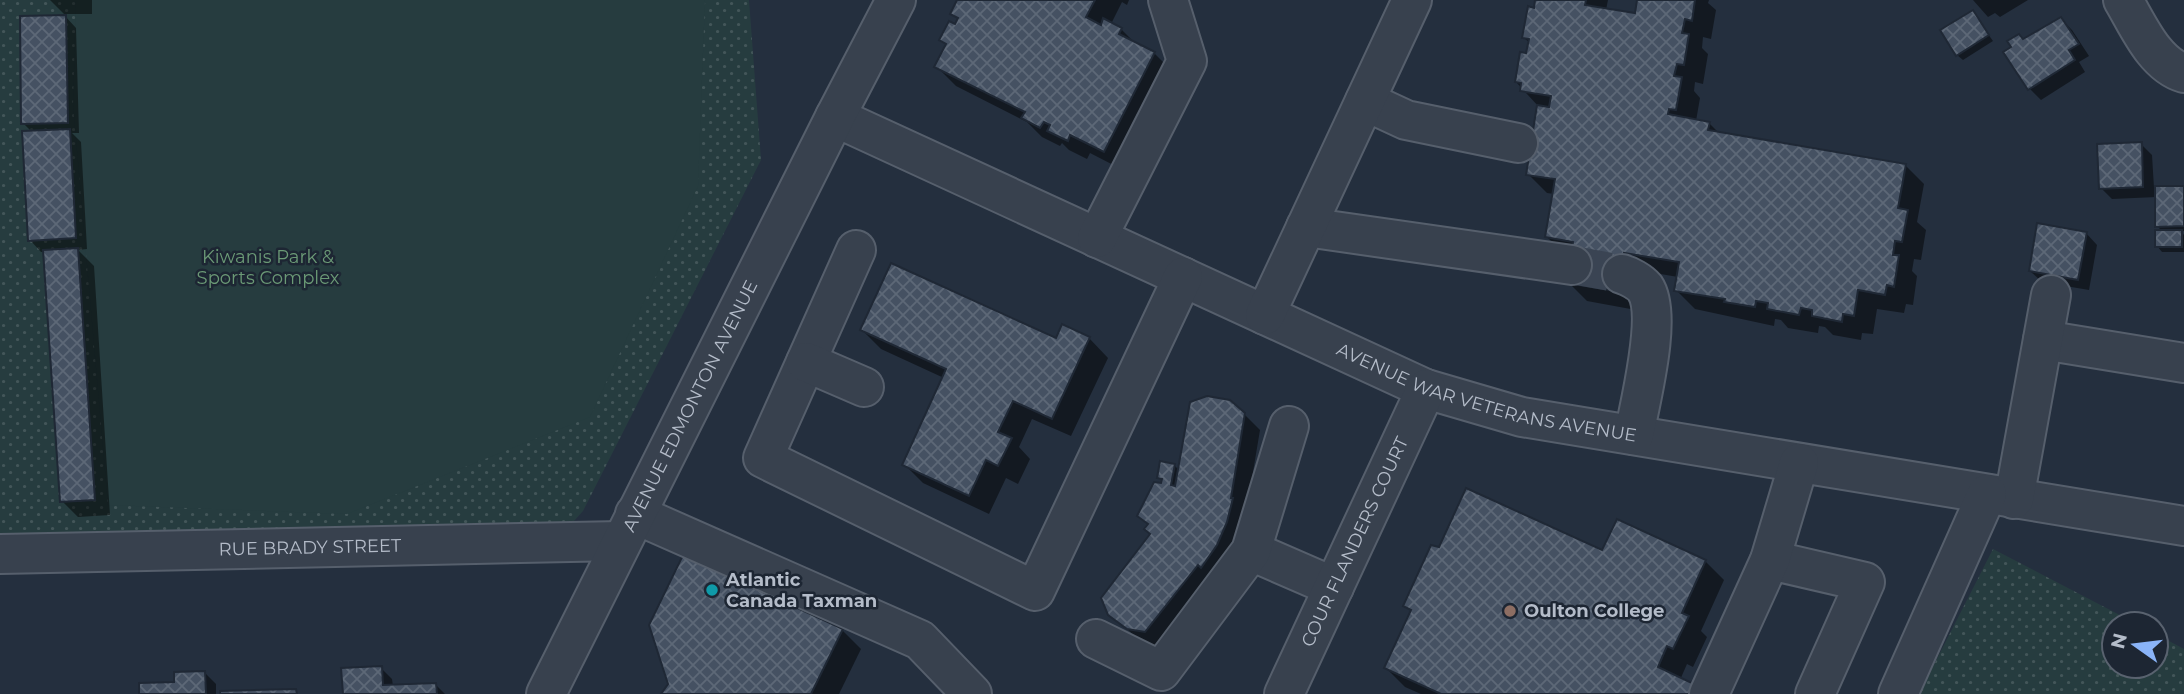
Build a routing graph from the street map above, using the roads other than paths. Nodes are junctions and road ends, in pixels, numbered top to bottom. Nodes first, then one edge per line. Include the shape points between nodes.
1 (896, 0) edge
2 (1168, 0) edge
3 (1412, 0) edge
4 (2123, 0) edge
5 (2184, 73) edge
6 (1365, 101) junction
7 (835, 117) junction
8 (1518, 143) dead end
9 (1306, 227) junction
10 (1097, 238) junction
11 (856, 250) dead end
12 (1572, 265) tunnel mouth
13 (1622, 274) tunnel mouth
14 (1183, 277) junction
15 (2051, 295) dead end
16 (1265, 315) junction
17 (2043, 340) junction
18 (806, 362) junction
19 (2184, 363) edge
20 (864, 387) dead end
21 (1426, 389) junction
22 (1289, 426) dead end
23 (1634, 435) junction
24 (1799, 463) junction
25 (2000, 496) junction
26 (2184, 526) edge
27 (628, 528) junction
28 (1251, 551) junction
29 (0, 554) edge
30 (1770, 560) junction
31 (1334, 587) junction
32 (1096, 639) dead end
33 (1291, 692) edge
34 (546, 694) edge
35 (972, 694) edge
36 (1709, 694) edge
37 (1815, 694) edge
38 (1898, 694) edge

1 - 7 street, AVENUE EDMONTON AVENUE
2 - 10 street via 1187,61
3 - 6 street
4 - 5 street via 2153,49
6 - 8 street via 1406,120
6 - 9 street
7 - 10 street, AVENUE WAR VETERANS AVENUE
7 - 27 street, AVENUE EDMONTON AVENUE
9 - 12 street
9 - 16 street
10 - 14 street, AVENUE WAR VETERANS AVENUE
11 - 18 street
13 - 23 street via 1644,286 1654,324
14 - 16 street, AVENUE WAR VETERANS AVENUE
14 - 18 street via 1035,592 763,457
15 - 17 street
16 - 21 street, AVENUE WAR VETERANS AVENUE
17 - 19 street
17 - 25 street
18 - 20 street
21 - 23 street, AVENUE WAR VETERANS AVENUE via 1522,417
21 - 31 street, COUR FLANDERS COURT
22 - 28 street
23 - 24 street, AVENUE WAR VETERANS AVENUE
24 - 25 street, AVENUE WAR VETERANS AVENUE
24 - 30 street
25 - 26 street, AVENUE WAR VETERANS AVENUE
25 - 38 street
27 - 29 street, RUE BRADY STREET
27 - 34 street, AVENUE EDMONTON AVENUE
27 - 35 street via 920,640
28 - 31 street
28 - 32 street via 1161,671
30 - 36 street
30 - 37 street via 1865,582
31 - 33 street, COUR FLANDERS COURT

